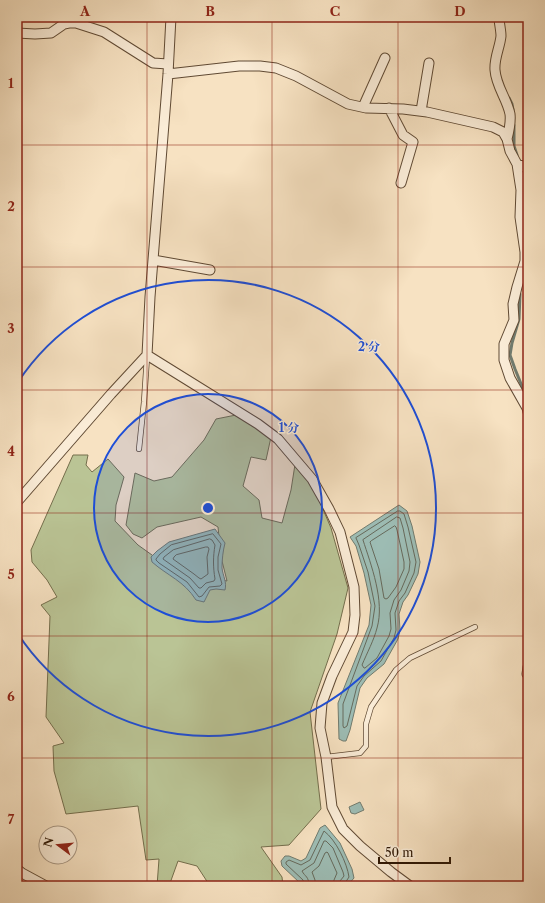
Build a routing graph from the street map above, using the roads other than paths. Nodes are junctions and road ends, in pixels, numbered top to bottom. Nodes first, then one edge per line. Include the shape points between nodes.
1 (171, 17) edge
2 (499, 17) edge
3 (17, 33) edge
4 (385, 58) dead end
5 (429, 63) dead end
6 (168, 64) junction
7 (168, 74) junction
8 (363, 107) junction
9 (389, 108) junction
10 (421, 111) junction
11 (507, 139) junction
12 (517, 164) junction
13 (528, 168) edge
14 (400, 183) dead end
15 (153, 260) junction
16 (210, 270) dead end
17 (147, 355) junction
18 (528, 412) edge
19 (139, 449) dead end
20 (17, 502) edge
21 (475, 627) dead end
22 (528, 667) edge
23 (528, 674) edge
24 (326, 757) junction
25 (17, 869) edge
26 (46, 886) edge
27 (410, 886) edge

1 - 6 street
2 - 11 street via 501,36 494,69 510,115
3 - 6 street via 51,33 64,24 76,23 104,32 153,63
4 - 8 street
5 - 10 street
6 - 7 street
7 - 8 street via 239,66 276,68 348,104
7 - 15 street
8 - 9 street
9 - 10 street
9 - 14 street via 403,135 413,142
10 - 11 street via 493,127 502,132
11 - 12 street
12 - 13 street
12 - 18 street via 525,260 516,287 514,320 504,344 504,360 510,378
15 - 16 street
15 - 17 street
17 - 19 lane
17 - 20 street
17 - 24 street via 258,424 278,440 312,479 340,532 354,587 355,615 353,632 322,704 320,728
21 - 24 lane via 410,658 396,670 371,707 366,724 366,746 360,753
22 - 23 street
24 - 27 street via 332,807 343,830
25 - 26 street

